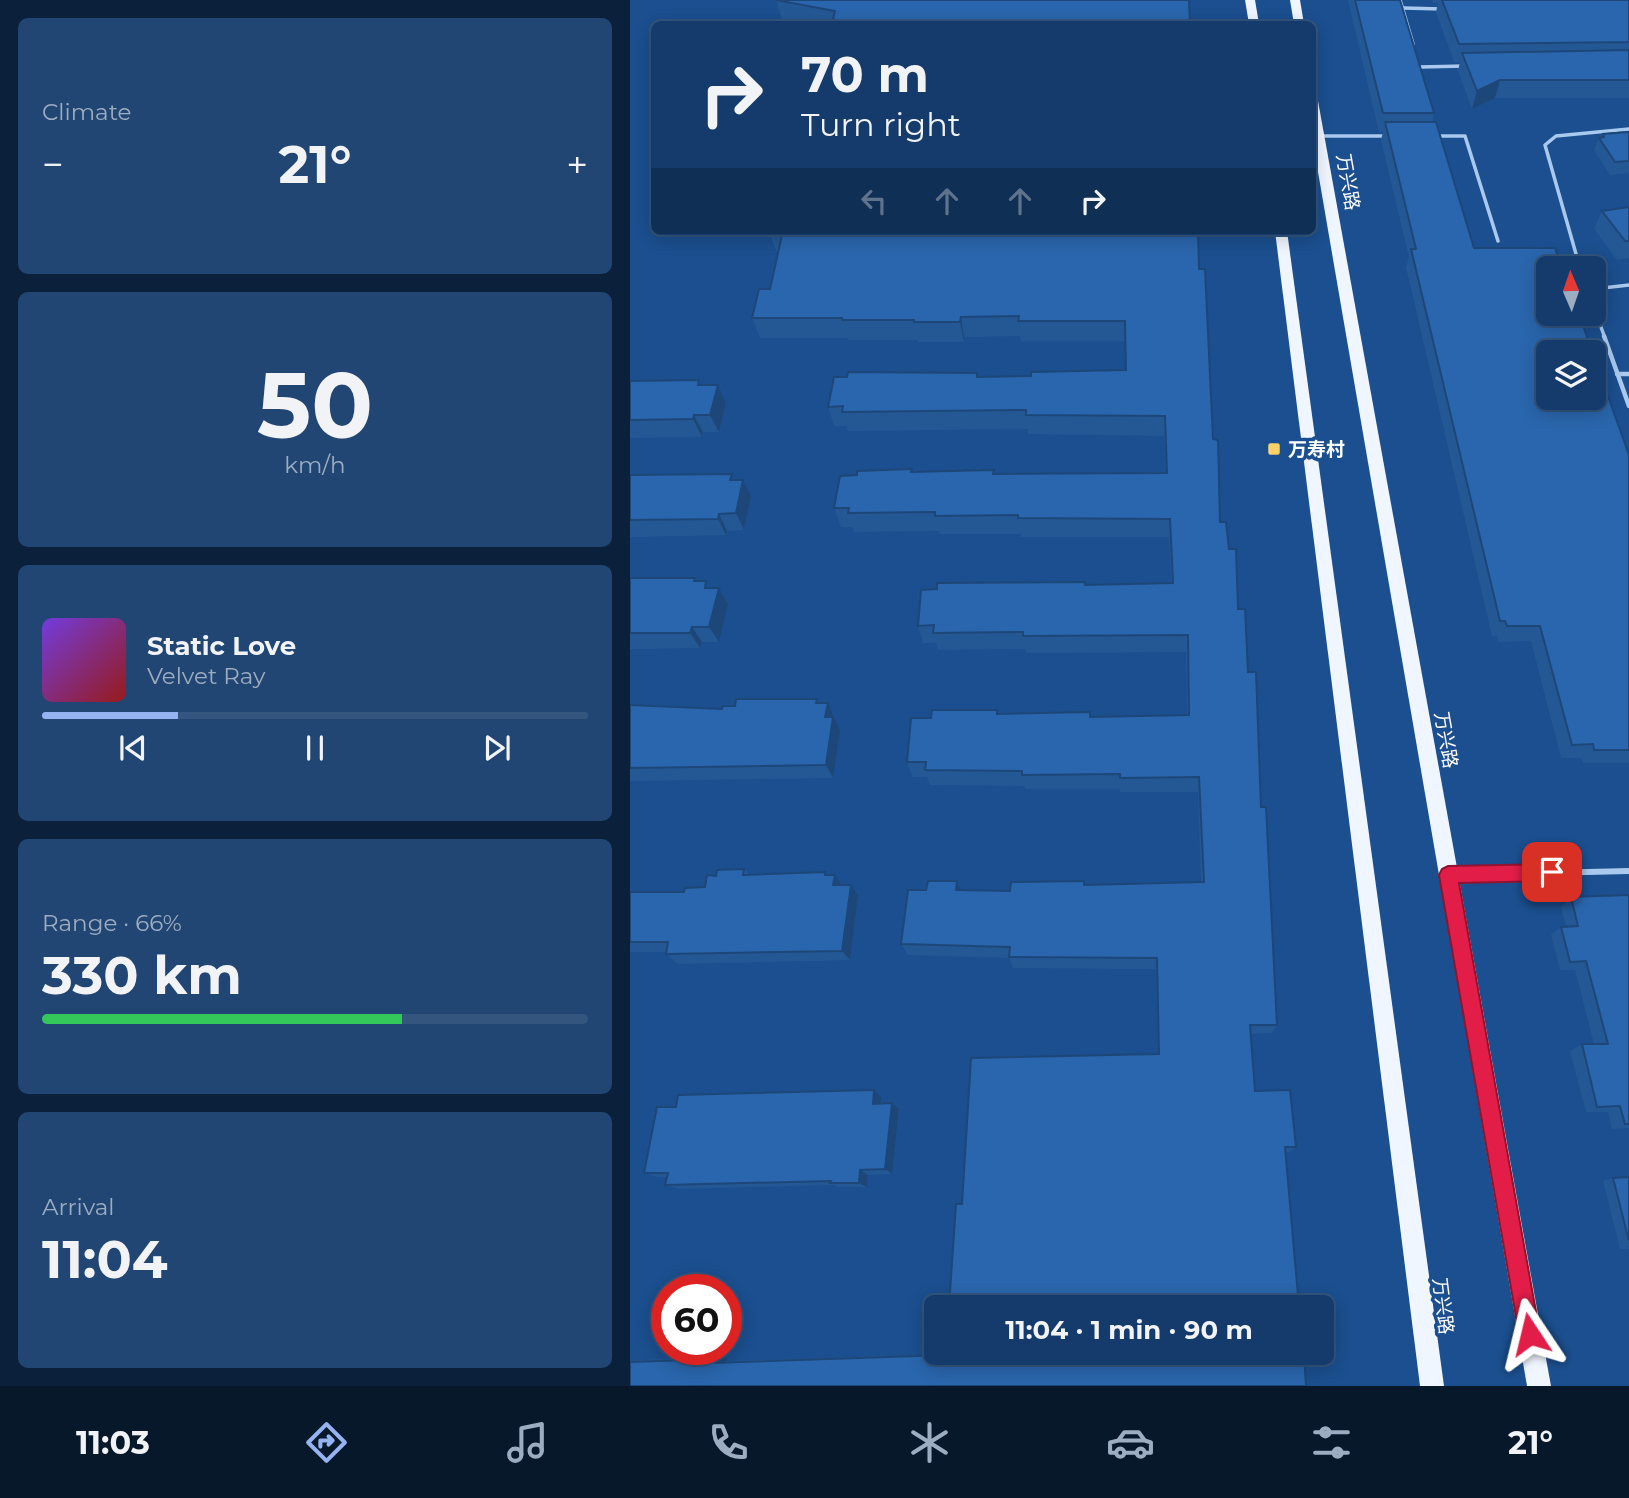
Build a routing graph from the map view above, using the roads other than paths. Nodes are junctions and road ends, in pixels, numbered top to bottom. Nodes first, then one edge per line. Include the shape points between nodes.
1 (1250, 0) edge
2 (1295, 0) edge
3 (1400, 0) edge
4 (1403, 8) junction
5 (1452, 9) edge
6 (1254, 21) edge
7 (1298, 21) edge
8 (1475, 66) edge
9 (1420, 67) junction
10 (1423, 77) edge
11 (1316, 121) edge
12 (1629, 129) edge
13 (1319, 136) junction
14 (1399, 136) edge
15 (1425, 136) edge
16 (1282, 235) edge
17 (1498, 241) dead end
18 (1577, 256) edge
19 (1629, 285) edge
20 (1606, 288) edge
21 (1601, 326) edge
22 (1629, 373) edge
23 (1618, 374) junction
24 (1629, 406) edge
25 (1629, 871) edge
26 (1448, 875) junction
27 (1432, 1386) edge
28 (1539, 1386) edge

1 - 6 main road
2 - 7 main road
3 - 4 lane
4 - 5 lane
4 - 9 lane
8 - 9 lane
9 - 10 lane
11 - 13 main road, 万兴路
12 - 18 lane via 1556,136 1545,145
13 - 14 lane
13 - 26 main road, 万兴路
15 - 17 lane via 1465,136
16 - 27 main road, 万兴路
19 - 20 lane
21 - 23 lane
22 - 23 lane
23 - 24 lane
25 - 26 lane
26 - 28 main road, 万兴路

